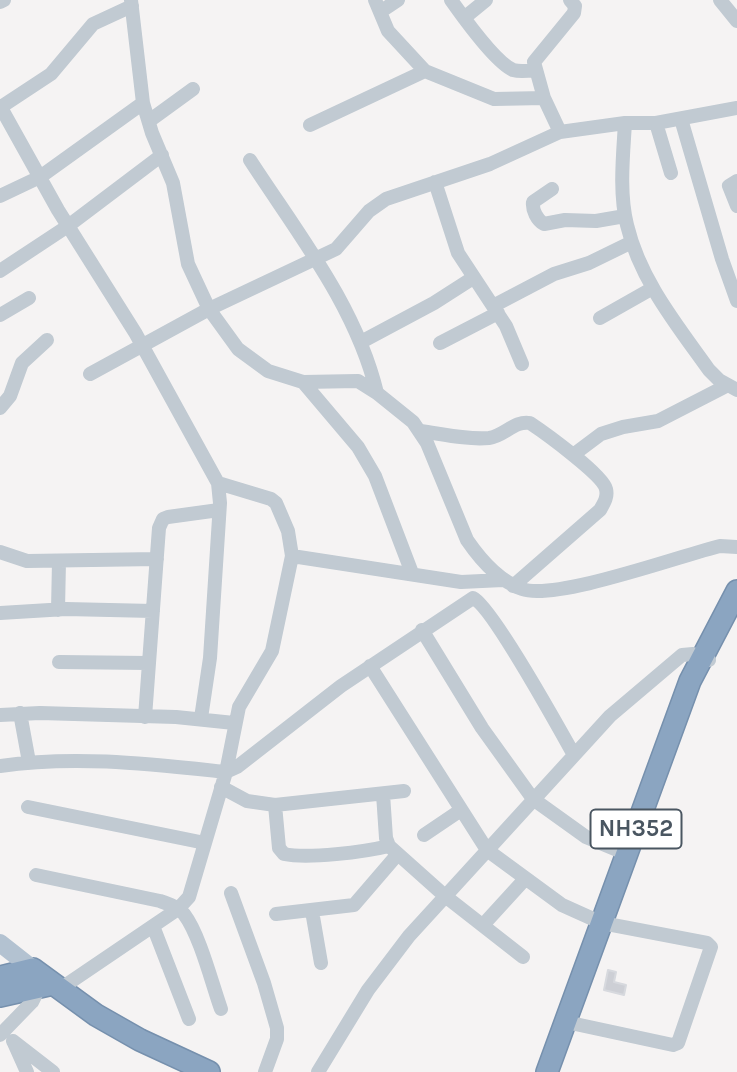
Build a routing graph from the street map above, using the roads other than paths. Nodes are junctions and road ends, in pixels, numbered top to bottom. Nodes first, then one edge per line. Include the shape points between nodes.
1 (398, 0) edge
2 (451, 0) edge
3 (486, 0) edge
4 (570, 0) edge
5 (720, 0) edge
6 (131, 3) edge
7 (378, 6) edge
8 (464, 18) junction
9 (737, 21) edge
10 (535, 70) junction
11 (425, 71) junction
12 (193, 89) dead end
13 (544, 97) junction
14 (143, 103) junction
15 (0, 106) edge
16 (737, 108) edge
17 (681, 119) junction
18 (149, 121) junction
19 (625, 123) junction
20 (656, 123) junction
21 (310, 125) dead end
22 (560, 132) junction
23 (162, 156) junction
24 (250, 160) dead end
25 (671, 173) dead end
26 (40, 177) junction
27 (737, 181) edge
28 (435, 183) junction
29 (552, 189) dead end
30 (0, 196) edge
31 (737, 206) edge
32 (625, 216) junction
33 (68, 226) junction
34 (632, 242) junction
35 (315, 260) junction
36 (0, 271) edge
37 (472, 278) junction
38 (653, 288) junction
39 (735, 292) edge
40 (29, 298) dead end
41 (209, 309) junction
42 (495, 309) junction
43 (0, 315) edge
44 (600, 317) dead end
45 (47, 340) dead end
46 (361, 342) junction
47 (440, 343) dead end
48 (142, 346) junction
49 (522, 364) dead end
50 (90, 374) dead end
51 (303, 382) junction
52 (732, 387) edge
53 (377, 393) junction
54 (0, 408) edge
55 (421, 431) junction
56 (573, 455) junction
57 (218, 483) junction
58 (219, 510) junction
59 (737, 547) edge
60 (0, 552) edge
61 (292, 556) junction
62 (157, 559) junction
63 (59, 561) junction
64 (412, 573) junction
65 (508, 583) junction
66 (737, 591) edge
67 (58, 610) junction
68 (737, 610) edge
69 (153, 611) junction
70 (0, 613) edge
71 (422, 630) junction
72 (706, 658) junction
73 (60, 662) dead end
74 (148, 663) junction
75 (370, 666) junction
76 (20, 713) junction
77 (0, 715) edge
78 (145, 717) junction
79 (201, 718) junction
80 (234, 723) junction
81 (574, 755) junction
82 (29, 762) junction
83 (0, 766) edge
84 (226, 772) junction
85 (221, 787) junction
86 (404, 791) dead end
87 (383, 794) junction
88 (533, 799) junction
89 (275, 805) junction
90 (28, 807) dead end
91 (461, 810) junction
92 (424, 835) dead end
93 (205, 843) junction
94 (393, 850) junction
95 (486, 850) junction
96 (626, 854) junction
97 (36, 875) dead end
98 (525, 879) junction
99 (231, 893) dead end
100 (445, 896) junction
101 (178, 909) junction
102 (312, 911) junction
103 (276, 914) dead end
104 (606, 924) junction
105 (483, 925) junction
106 (153, 926) junction
107 (0, 943) edge
108 (0, 957) edge
109 (523, 957) dead end
110 (321, 963) dead end
111 (34, 980) edge
112 (0, 996) edge
113 (221, 1009) dead end
114 (190, 1019) dead end
115 (570, 1023) junction
116 (7, 1035) edge
117 (27, 1072) edge
118 (53, 1072) edge
119 (183, 1072) edge
120 (209, 1072) edge
121 (265, 1072) edge
122 (318, 1072) edge
123 (547, 1072) edge
124 (557, 1072) edge

1 - 7 street
2 - 8 street
3 - 8 street
4 - 10 street via 574,13 536,58
5 - 9 street
6 - 14 street
6 - 15 street via 93,24 51,74
7 - 11 street via 388,31
8 - 10 street via 506,66
10 - 13 street
11 - 13 street via 494,99
11 - 21 street
12 - 18 street
13 - 22 street
14 - 18 street
14 - 26 street
15 - 26 street
16 - 17 street
17 - 20 street
17 - 39 street
18 - 23 street
19 - 20 street
19 - 22 street
19 - 32 street
20 - 25 street
22 - 28 street
23 - 33 street
23 - 41 street via 173,183 188,264
24 - 35 street
26 - 30 street
26 - 33 street
27 - 31 street via 729,186
28 - 35 street via 386,199 335,249
28 - 37 street via 458,253
29 - 32 street via 533,202 544,224
32 - 34 street
33 - 36 street
33 - 48 street
34 - 38 street
34 - 42 street via 563,270
35 - 41 street
35 - 46 street
37 - 42 street
37 - 46 street
38 - 44 street
38 - 52 street via 709,370
40 - 43 street
41 - 48 street
41 - 51 street via 226,335 254,362 279,376
42 - 47 street
42 - 49 street
45 - 54 street via 22,363 10,396
46 - 53 street
48 - 50 street
48 - 57 street
51 - 53 street via 358,381
51 - 64 street via 358,447 390,510
52 - 56 street via 654,423 601,434
53 - 55 street
55 - 56 street via 487,438 526,422
55 - 65 street via 467,540
56 - 65 street via 604,483 606,500 590,520
57 - 58 street
57 - 61 street via 276,503
58 - 62 street via 163,519
58 - 79 street via 210,657
59 - 65 street via 720,546 562,590 534,592
60 - 63 street via 27,561
61 - 64 street
61 - 80 street via 272,651
62 - 63 street
62 - 69 street
63 - 67 street
64 - 65 street via 461,582
66 - 72 highway, NH352
67 - 69 street
67 - 70 street
68 - 72 highway, NH352
69 - 74 street
71 - 75 street
71 - 81 street via 470,599 480,602
71 - 88 street via 482,728
72 - 81 street via 686,653 677,658 610,716
72 - 96 highway, NH352 via 690,681
72 - 104 highway, NH352
73 - 74 street
74 - 78 street
75 - 84 street
75 - 91 street
76 - 77 street
76 - 78 street
76 - 82 street
78 - 79 street
79 - 80 street
80 - 84 street
81 - 88 street
82 - 83 street
82 - 84 street via 138,762
84 - 85 street
85 - 89 street via 247,801
85 - 93 street
86 - 87 street
87 - 89 street
87 - 94 street via 386,838
88 - 95 street
88 - 96 street via 586,838
89 - 94 street via 279,848 284,854
90 - 93 street
91 - 92 street
91 - 95 street
93 - 101 street via 192,891
94 - 100 street
94 - 102 street via 354,905
95 - 98 street
95 - 100 street
96 - 104 highway, NH352
97 - 101 street via 160,901
98 - 104 street via 562,905
98 - 105 street
99 - 121 street via 277,1028
100 - 105 street
100 - 122 street via 368,990
101 - 106 street
101 - 113 street via 186,917
102 - 103 street
102 - 110 street
104 - 115 highway, NH352
104 - 115 street via 707,943 711,950 678,1043
105 - 109 street
106 - 111 street
106 - 114 street
107 - 111 main road
108 - 111 main road
111 - 112 highway
111 - 116 street via 32,1002
111 - 119 highway via 89,1023
111 - 120 highway via 140,1040
115 - 123 highway, NH352
115 - 124 highway, NH352
116 - 117 street
116 - 118 street

